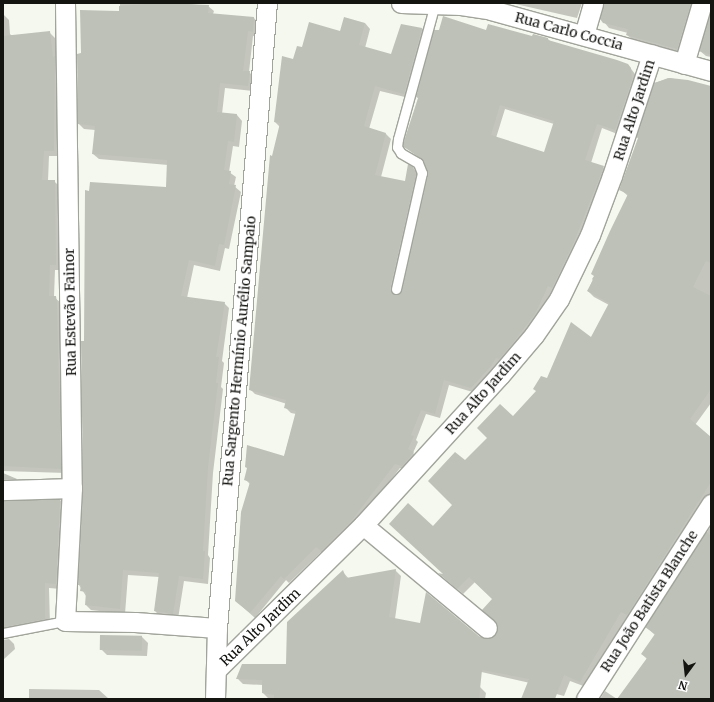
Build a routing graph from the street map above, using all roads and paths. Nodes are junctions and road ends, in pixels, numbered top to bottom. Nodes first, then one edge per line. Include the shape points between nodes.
1 (65, 3) edge
2 (267, 3) edge
3 (401, 3) edge
4 (593, 3) edge
5 (702, 3) edge
6 (435, 4) junction
7 (461, 4) edge
8 (584, 35) junction
9 (652, 54) junction
10 (684, 64) junction
11 (711, 71) edge
12 (396, 289) dead end
13 (72, 488) junction
14 (3, 490) edge
15 (711, 504) edge
16 (363, 525) junction
17 (65, 620) junction
18 (217, 628) junction
19 (487, 628) dead end
20 (3, 633) edge
21 (217, 669) junction
22 (215, 699) edge
23 (586, 699) edge

1 - 13 street, Rua Estevão Fainor
2 - 18 street, Rua Sargento Hermínio Aurélio Sampaio
3 - 6 street, Rua Carlo Coccia
4 - 8 street
5 - 10 street
6 - 7 street, Rua Carlo Coccia
6 - 12 lane via 398,139 397,147 401,154 418,163 422,174
7 - 8 street, Rua Carlo Coccia
8 - 9 street, Rua Carlo Coccia
9 - 10 street, Rua Carlo Coccia
9 - 16 street, Rua Alto Jardim via 618,161 590,235 559,299 534,335 500,375
10 - 11 street, Rua Carlo Coccia
13 - 14 street
13 - 17 street, Rua Estevão Fainor
15 - 23 street, Rua João Batista Blanche
16 - 19 street
16 - 21 street, Rua Alto Jardim
17 - 18 street
17 - 20 lane
18 - 21 street, Rua Sargento Hermínio Aurélio Sampaio
21 - 22 street, Rua Sargento Hermínio Aurélio Sampaio

